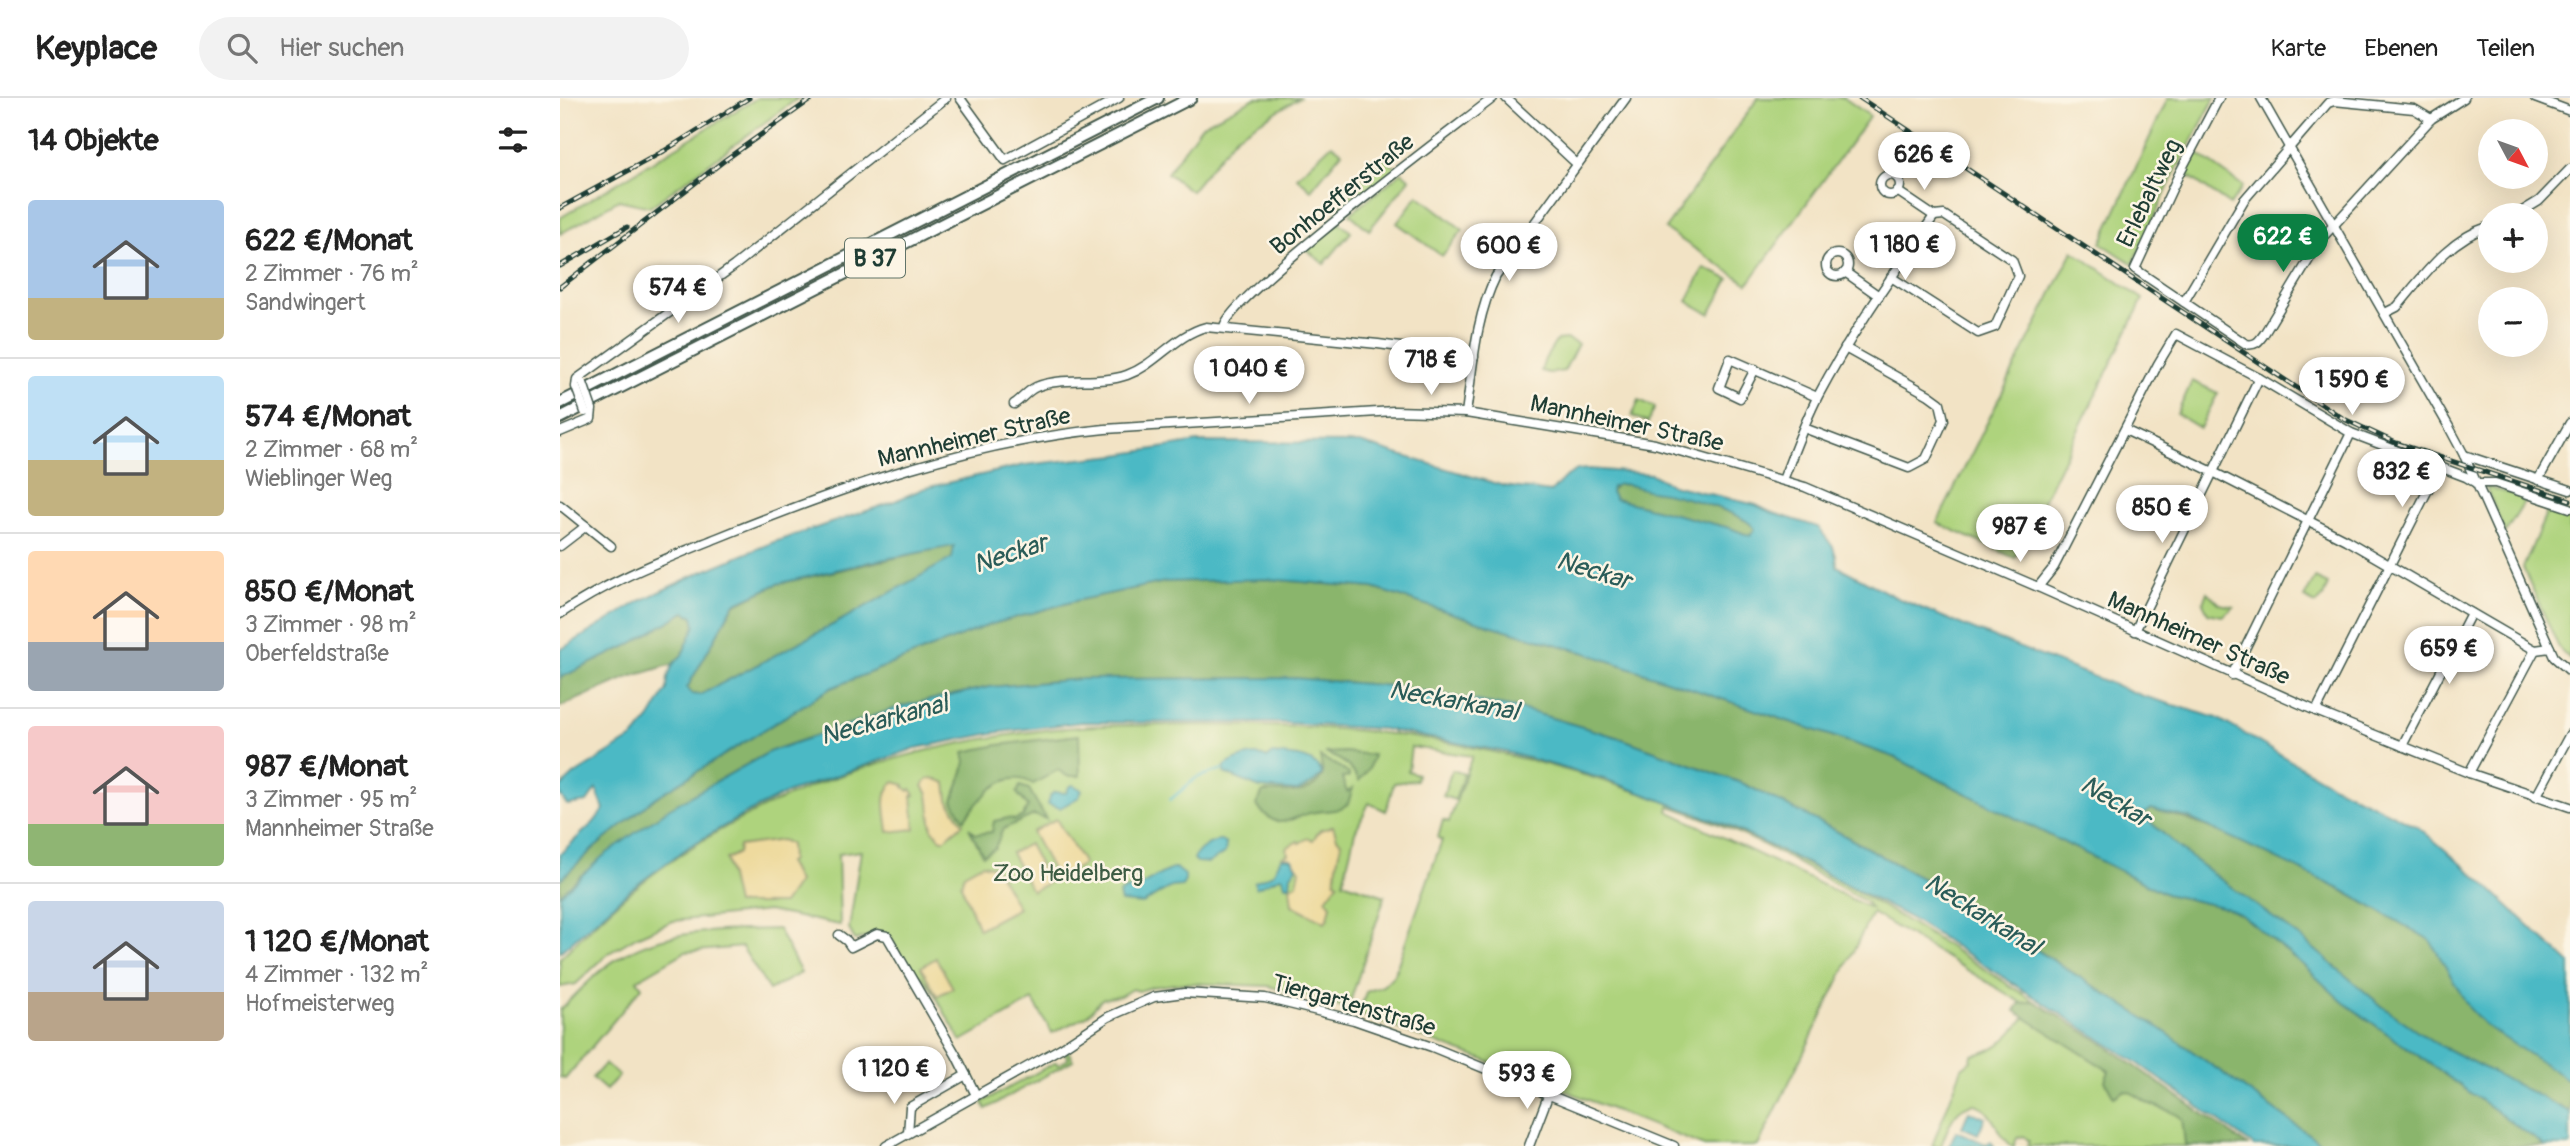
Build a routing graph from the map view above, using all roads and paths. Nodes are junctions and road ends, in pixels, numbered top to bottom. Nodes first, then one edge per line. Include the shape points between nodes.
1 (946, 98) edge
2 (960, 98) edge
3 (1119, 98) edge
4 (1158, 98) edge
5 (1191, 98) edge
6 (1493, 98) edge
7 (1506, 98) edge
8 (1626, 98) edge
9 (2219, 98) edge
10 (2261, 98) edge
11 (2463, 98) edge
12 (2535, 98) edge
13 (2570, 111) edge
14 (2431, 119) junction
15 (2290, 147) junction
16 (1577, 164) junction
17 (2570, 169) edge
18 (1897, 191) dead end
19 (2536, 203) edge
20 (1934, 216) junction
21 (2334, 225) junction
22 (2478, 230) edge
23 (1846, 272) dead end
24 (1891, 277) junction
25 (1879, 296) junction
26 (2184, 302) junction
27 (2385, 313) junction
28 (1224, 327) junction
29 (1845, 348) junction
30 (1474, 357) junction
31 (1755, 369) junction
32 (2259, 378) junction
33 (1817, 397) junction
34 (560, 403) edge
35 (1014, 404) dead end
36 (1466, 413) junction
37 (560, 418) edge
38 (2570, 423) edge
39 (1804, 428) junction
40 (2125, 430) junction
41 (560, 432) edge
42 (2351, 433) junction
43 (2465, 456) junction
44 (2440, 466) junction
45 (2213, 472) junction
46 (1783, 480) junction
47 (2538, 480) junction
48 (2476, 484) junction
49 (2570, 490) edge
50 (560, 505) edge
51 (2570, 508) edge
52 (2308, 521) junction
53 (586, 526) junction
54 (560, 546) edge
55 (611, 546) dead end
56 (2390, 565) junction
57 (2038, 587) junction
58 (2471, 613) junction
59 (560, 614) edge
60 (2135, 631) junction
61 (2550, 648) junction
62 (2535, 650) junction
63 (2570, 671) edge
64 (2232, 675) junction
65 (2316, 711) junction
66 (2570, 734) edge
67 (2402, 746) junction
68 (2469, 773) junction
69 (2536, 797) junction
70 (2570, 807) edge
71 (839, 935) dead end
72 (967, 1075) junction
73 (976, 1095) junction
74 (1548, 1096) junction
75 (908, 1133) junction
76 (886, 1146) edge
77 (1529, 1146) edge
78 (1674, 1146) edge

1 - 41 street, bridge via 579,383 589,414
2 - 3 street via 1005,160
4 - 34 highway, B 37
5 - 37 highway, B 37
6 - 28 street, Bonhoefferstraße via 1297,253 1241,302
7 - 16 street
8 - 16 street
9 - 26 street, Erlebaltweg via 2135,269
10 - 15 street
11 - 14 street
12 - 13 street
14 - 15 street via 2414,109 2331,102
14 - 21 street
15 - 21 street
15 - 26 street via 2244,200
16 - 30 street via 1496,276 1483,307
17 - 19 street
18 - 20 street
20 - 24 street
20 - 24 street via 1944,215 2012,260 2018,276 1995,327 1978,333
21 - 26 street via 2257,343 2246,344
21 - 27 street
22 - 27 street via 2449,247 2396,307
23 - 25 street
24 - 25 street
25 - 29 street
27 - 43 street
28 - 30 street
28 - 35 street via 1194,330 1128,375 1038,386
29 - 33 street
29 - 39 street via 1940,403 1944,420 1926,459 1909,468
30 - 36 street
31 - 31 street via 1730,359 1719,388 1740,398
31 - 33 street
32 - 40 street via 2176,334
32 - 42 street
32 - 45 street
33 - 39 street
36 - 46 street, Mannheimer Straße via 1655,444
36 - 59 street, Mannheimer Straße via 1394,411 1105,429 1020,441 921,464 762,520 629,575
38 - 47 street
39 - 46 street
40 - 45 street
40 - 57 street via 2054,567
42 - 44 street
42 - 52 street
43 - 47 street
43 - 48 street
44 - 48 street
44 - 56 street
45 - 52 street
45 - 60 street
46 - 57 street, Mannheimer Straße
47 - 49 street
48 - 51 street via 2496,483
48 - 61 street
50 - 53 street
52 - 56 street
52 - 64 street
53 - 54 street
53 - 55 street
56 - 58 street
56 - 65 street
57 - 60 street, Mannheimer Straße
58 - 62 street
58 - 67 street
60 - 64 street, Mannheimer Straße
61 - 62 street
61 - 63 street
62 - 68 street
64 - 65 street, Mannheimer Straße
65 - 67 street, Mannheimer Straße
66 - 69 street
67 - 68 street, Mannheimer Straße
68 - 69 street, Mannheimer Straße
69 - 70 street, Mannheimer Straße
71 - 72 street via 850,947 877,934 887,936
72 - 73 street
72 - 75 street via 910,1107
73 - 74 street, Tiergartenstraße via 1108,1017 1154,997 1184,993 1265,998 1354,1020
73 - 75 street, Tiergartenstraße
74 - 77 street
74 - 78 street, Tiergartenstraße
75 - 76 street, Tiergartenstraße

